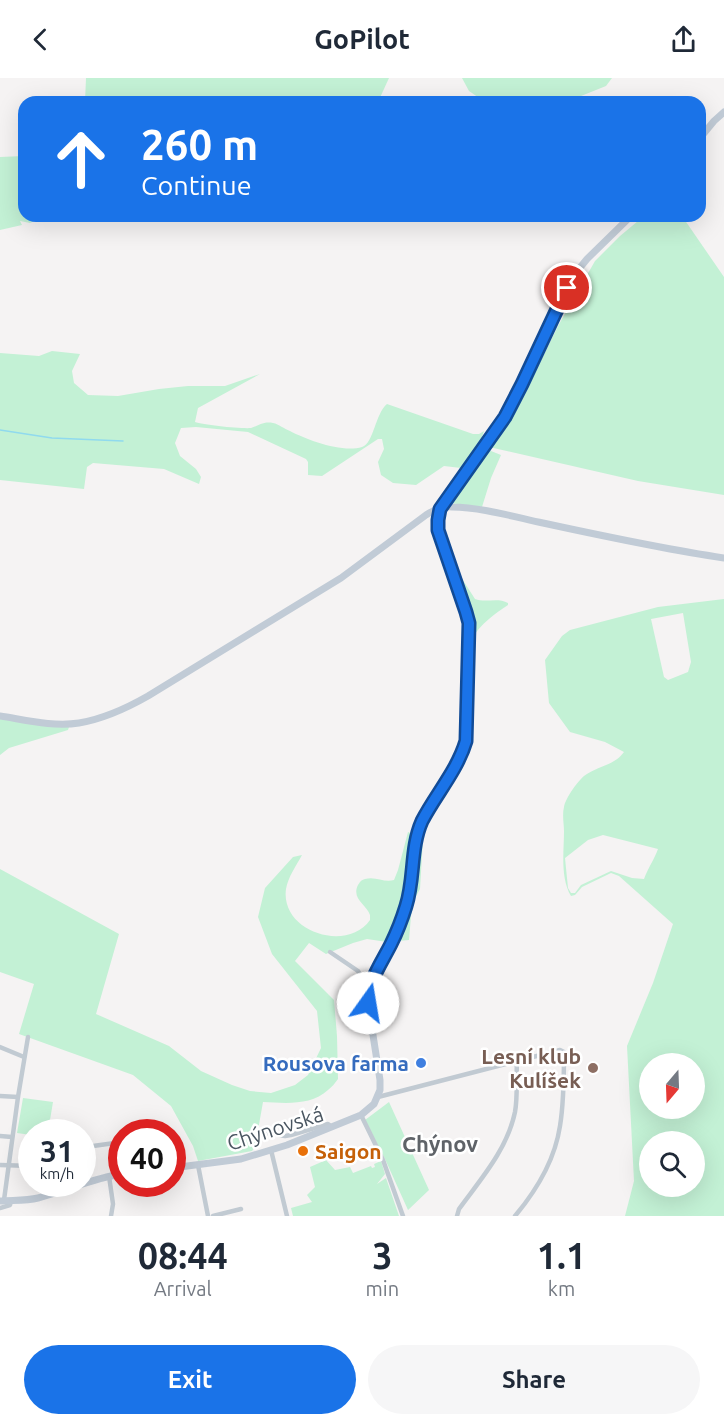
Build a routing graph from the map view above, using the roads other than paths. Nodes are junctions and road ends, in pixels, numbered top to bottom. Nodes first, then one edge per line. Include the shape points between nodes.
1 (724, 112) edge
2 (706, 131) edge
3 (625, 222) edge
4 (440, 509) junction
5 (724, 558) edge
6 (0, 716) edge
7 (330, 952) dead end
8 (368, 996) junction
9 (28, 1037) dead end
10 (0, 1047) edge
11 (24, 1057) junction
12 (517, 1060) junction
13 (0, 1096) edge
14 (18, 1097) junction
15 (378, 1097) junction
16 (361, 1115) junction
17 (332, 1127) junction
18 (258, 1132) dead end
19 (0, 1136) edge
20 (12, 1137) junction
21 (271, 1150) junction
22 (0, 1165) edge
23 (8, 1165) junction
24 (18, 1165) edge
25 (198, 1165) junction
26 (186, 1166) edge
27 (108, 1176) edge
28 (112, 1197) edge
29 (5, 1201) edge
30 (0, 1208) edge
31 (241, 1209) dead end
32 (111, 1216) edge
33 (208, 1216) edge
34 (213, 1216) edge
35 (287, 1216) edge
36 (403, 1216) edge
37 (458, 1216) edge
38 (515, 1216) edge

1 - 2 street
3 - 4 street via 574,275 505,417
4 - 5 street via 489,512
4 - 6 street via 426,515 341,578 129,706 79,723
4 - 8 street via 438,530 469,623 466,741 418,832 407,904
7 - 8 street via 358,971
8 - 15 street via 380,1080
9 - 11 street
10 - 11 street
11 - 14 street
12 - 15 street
12 - 37 street via 511,1127 497,1157 459,1209
12 - 38 street via 564,1052 563,1098 556,1143 541,1179
13 - 14 street
14 - 20 street
15 - 16 street, Chýnovská
16 - 17 street, Chýnovská
16 - 36 street via 383,1160
17 - 18 street via 328,1124 285,1136
17 - 21 street, Chýnovská
19 - 20 street
20 - 23 street
21 - 25 street, Chýnovská
21 - 35 street
22 - 23 street
23 - 24 street
23 - 29 street
25 - 26 street, Chýnovská
25 - 33 street
27 - 29 street via 38,1198
28 - 32 street
29 - 30 street via 10,1205
31 - 34 street

